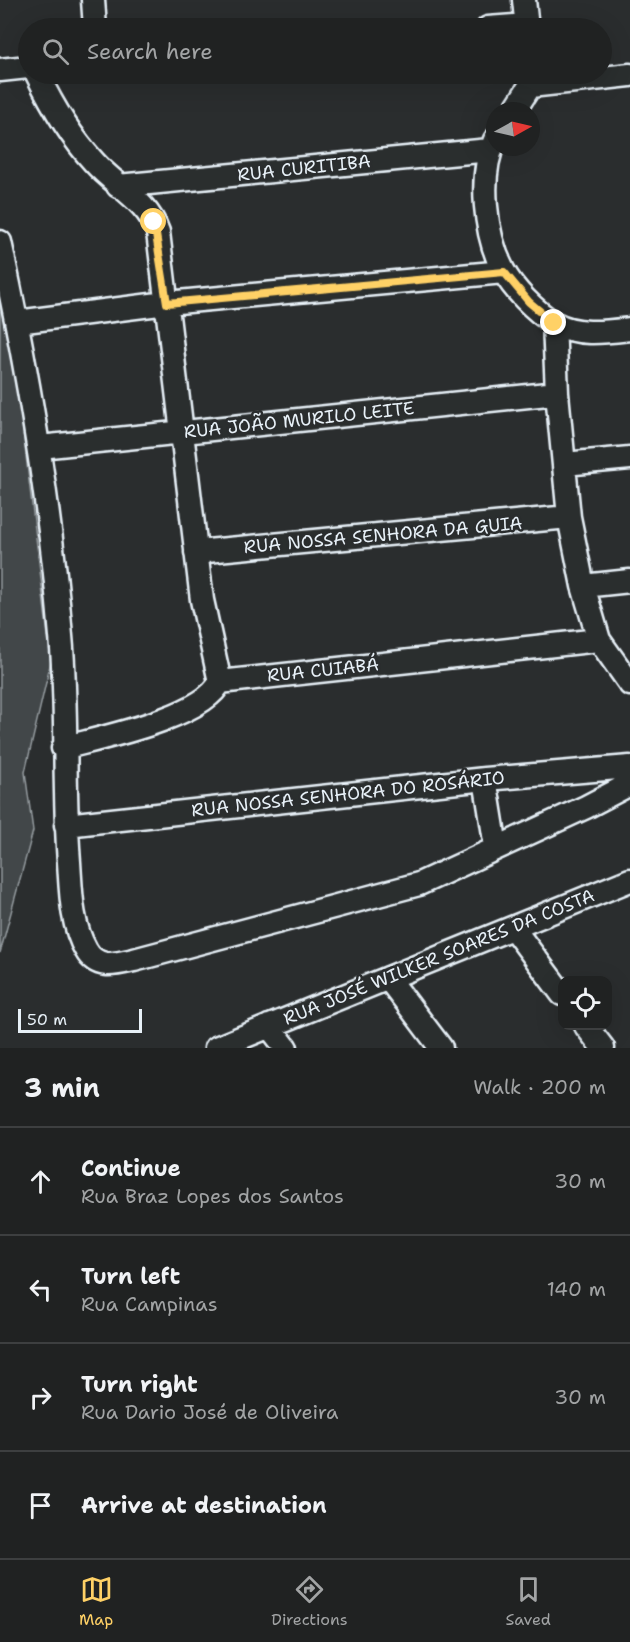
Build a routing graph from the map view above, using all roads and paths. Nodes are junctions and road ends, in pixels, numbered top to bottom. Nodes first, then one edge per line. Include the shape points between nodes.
1 (93, 0) edge
2 (524, 0) edge
3 (94, 18) edge
4 (526, 18) edge
5 (18, 68) edge
6 (0, 70) edge
7 (630, 75) edge
8 (612, 76) edge
9 (42, 84) edge
10 (529, 84) edge
11 (519, 102) edge
12 (486, 146) edge
13 (490, 156) edge
14 (118, 186) junction
15 (0, 242) edge
16 (504, 272) junction
17 (167, 303) junction
18 (16, 322) junction
19 (554, 323) junction
20 (630, 329) edge
21 (557, 393) junction
22 (182, 432) junction
23 (40, 447) junction
24 (630, 458) edge
25 (564, 464) junction
26 (569, 517) junction
27 (196, 552) junction
28 (630, 581) edge
29 (583, 586) junction
30 (599, 639) junction
31 (220, 682) junction
32 (630, 684) edge
33 (63, 748) junction
34 (630, 768) edge
35 (485, 779) junction
36 (630, 784) edge
37 (66, 825) junction
38 (496, 848) junction
39 (630, 880) edge
40 (513, 928) junction
41 (388, 978) junction
42 (558, 989) edge
43 (269, 1026) junction
44 (589, 1030) edge
45 (216, 1048) edge
46 (286, 1048) edge
47 (441, 1048) edge
48 (603, 1048) edge

1 - 3 street
2 - 4 street
5 - 6 street
7 - 8 street
9 - 14 street via 58,116
10 - 11 street
12 - 14 street, RUA CURITIBA
13 - 16 street via 489,224
14 - 17 street via 141,203 154,222
15 - 18 street
16 - 17 street
16 - 19 street via 529,302
17 - 18 street
17 - 22 street
18 - 23 street
19 - 20 street via 596,333
19 - 21 street
21 - 22 street, RUA JOÃO MURILO LEITE
21 - 25 street
22 - 23 street, RUA JOÃO MURILO LEITE
22 - 27 street
23 - 33 street via 61,636
24 - 25 street
25 - 26 street
26 - 27 street, RUA NOSSA SENHORA DA GUIA
26 - 29 street
27 - 31 street
28 - 29 street
29 - 30 street
30 - 31 street, RUA CUIABÁ
30 - 32 street
31 - 33 street via 202,700 165,719
33 - 37 street
34 - 35 street, RUA NOSSA SENHORA DO ROSÁRIO
35 - 37 street, RUA NOSSA SENHORA DO ROSÁRIO
35 - 38 street
36 - 38 street
37 - 38 street via 72,904 87,951 97,962 109,966 419,884
39 - 40 street, RUA JOSÉ WILKER SOARES DA COSTA
40 - 41 street, RUA JOSÉ WILKER SOARES DA COSTA
40 - 42 street
41 - 43 street, RUA JOSÉ WILKER SOARES DA COSTA
41 - 47 street
43 - 45 street, RUA JOSÉ WILKER SOARES DA COSTA
43 - 46 street
44 - 48 street

